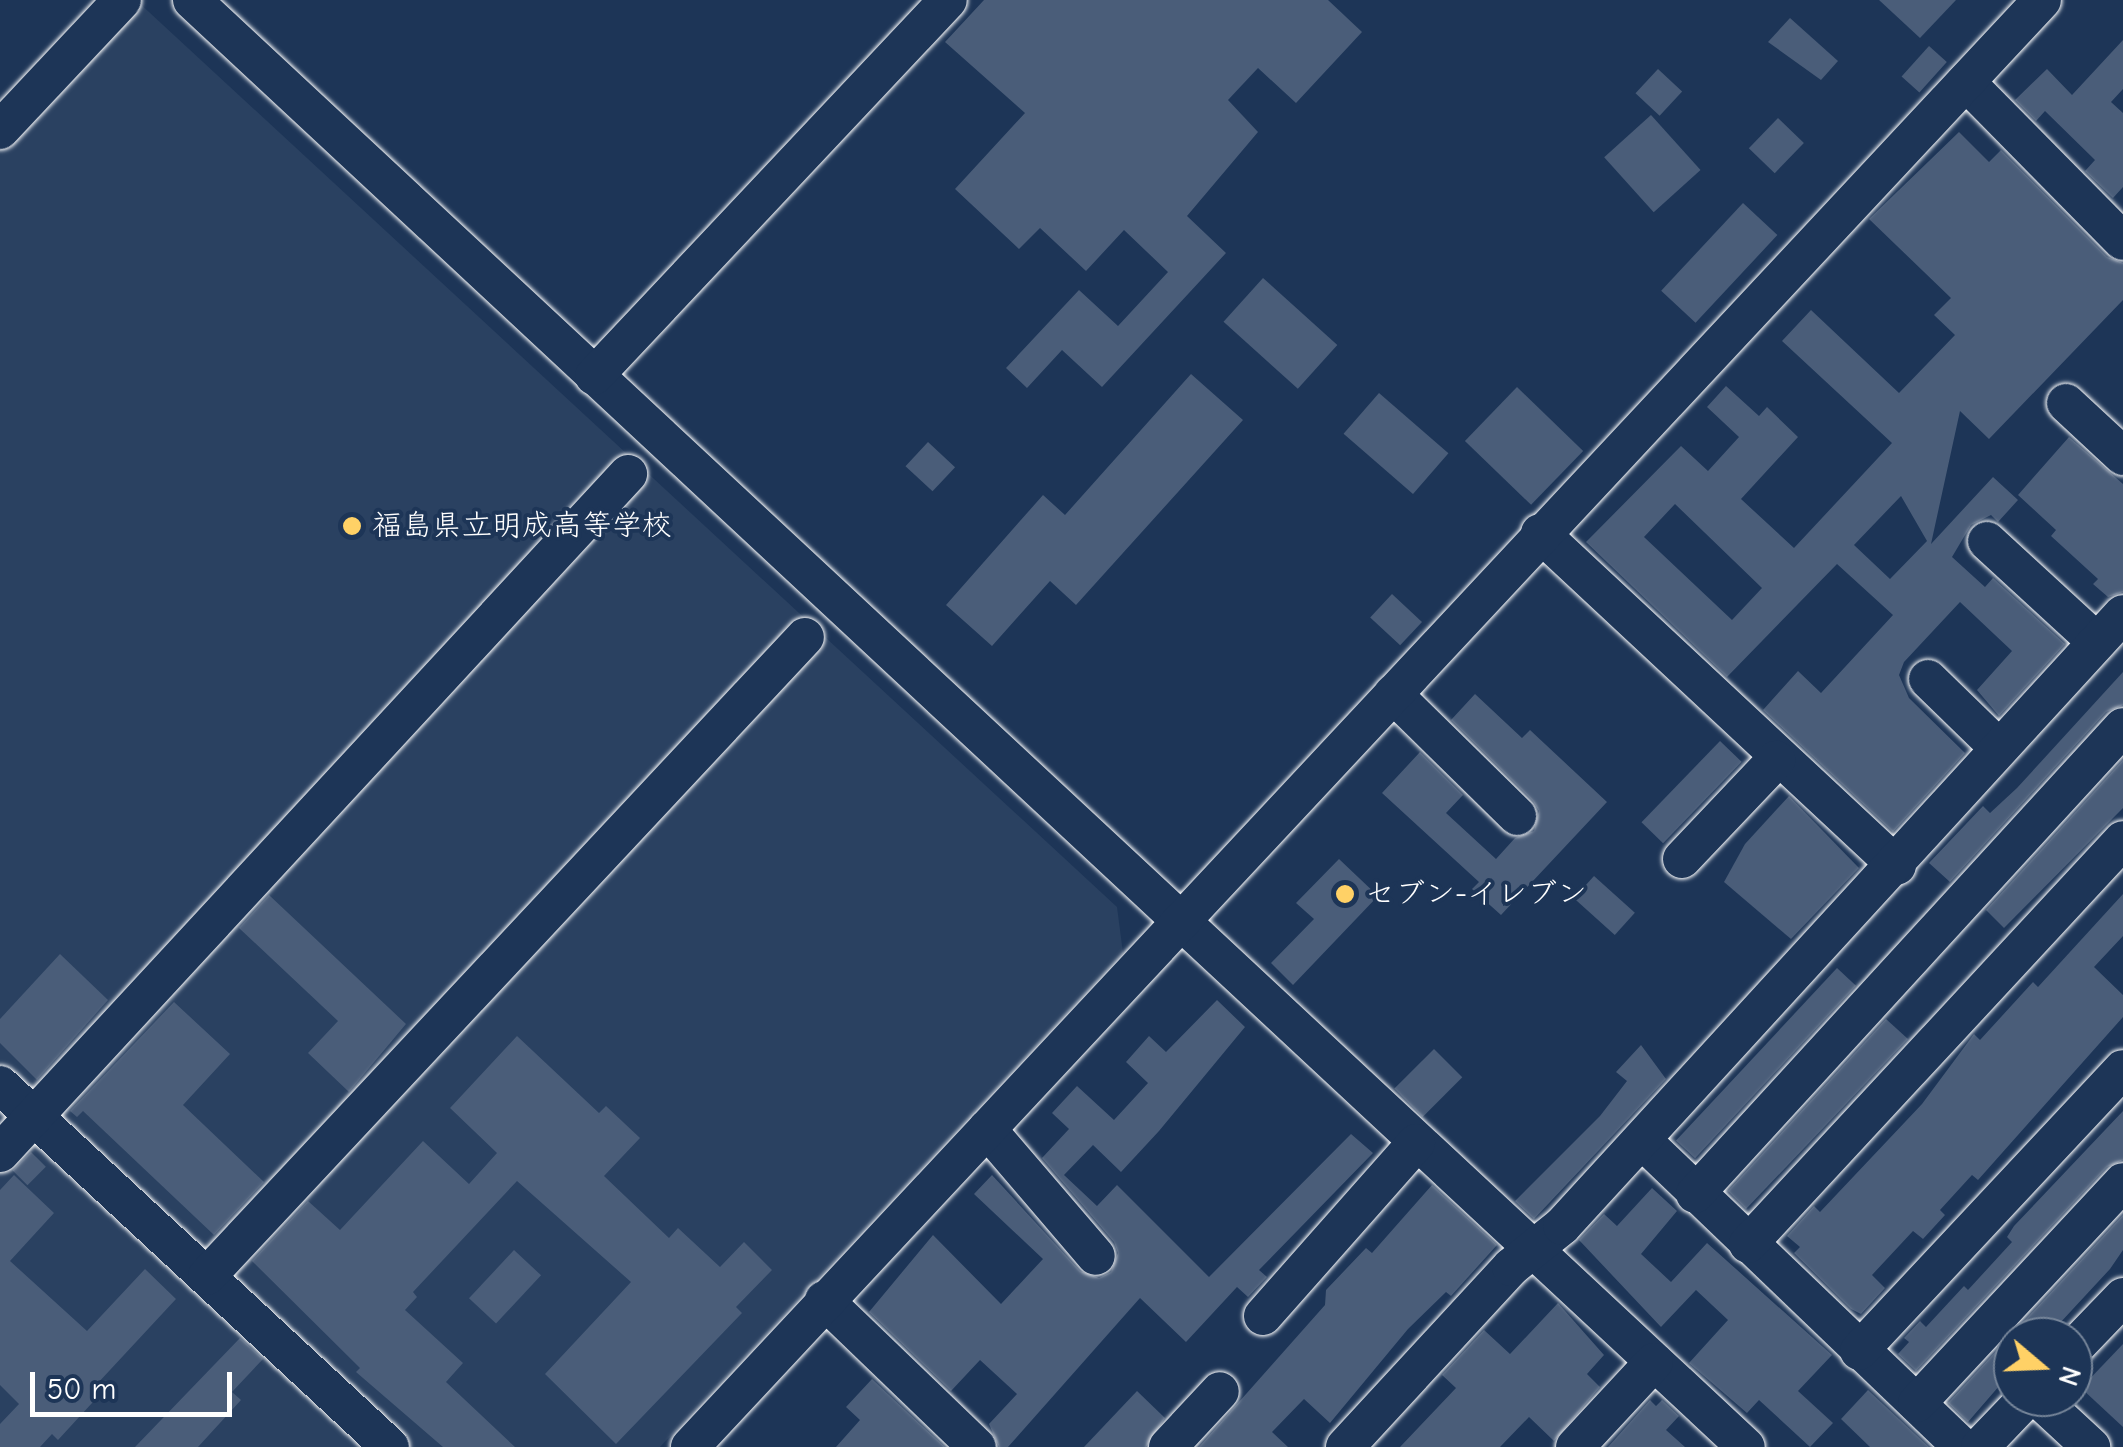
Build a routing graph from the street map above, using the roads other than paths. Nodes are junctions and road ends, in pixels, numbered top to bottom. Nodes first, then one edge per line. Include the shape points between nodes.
1 (122, 0) edge
2 (192, 0) edge
3 (948, 0) edge
4 (2042, 0) edge
5 (1966, 82) junction
6 (0, 130) edge
7 (2119, 230) edge
8 (594, 376) junction
9 (2066, 404) dead end
10 (2123, 456) edge
11 (628, 474) dead end
12 (1540, 533) junction
13 (1987, 541) dead end
14 (2123, 614) edge
15 (805, 636) dead end
16 (2097, 642) junction
17 (1928, 680) dead end
18 (1393, 694) junction
19 (2123, 727) edge
20 (1999, 748) junction
21 (1776, 760) junction
22 (1517, 816) dead end
23 (2123, 840) edge
24 (1682, 859) dead end
25 (1898, 866) junction
26 (1181, 920) junction
27 (2123, 1069) edge
28 (0, 1085) edge
29 (34, 1116) junction
30 (987, 1129) junction
31 (1642, 1140) junction
32 (1416, 1143) junction
33 (0, 1153) edge
34 (2123, 1182) edge
35 (1695, 1194) junction
36 (1748, 1244) junction
37 (1533, 1248) junction
38 (1096, 1256) dead end
39 (206, 1276) junction
40 (2122, 1299) edge
41 (824, 1300) junction
42 (1263, 1316) dead end
43 (2093, 1329) edge
44 (1859, 1351) junction
45 (1654, 1362) junction
46 (1220, 1391) dead end
47 (1916, 1404) junction
48 (2009, 1417) edge
49 (2059, 1417) edge
50 (390, 1447) edge
51 (690, 1447) edge
52 (977, 1447) edge
53 (1168, 1447) edge
54 (1345, 1447) edge
55 (1575, 1447) edge
56 (1746, 1447) edge
57 (1962, 1447) edge
58 (1980, 1447) edge
59 (2091, 1447) edge

1 - 6 street
2 - 8 street
3 - 8 street
4 - 5 street
5 - 7 street
5 - 12 street
8 - 26 street
9 - 10 street
11 - 29 street
12 - 18 street
12 - 21 street
13 - 16 street
14 - 16 street
15 - 39 street
16 - 20 street
17 - 20 street
18 - 22 street
18 - 26 street
19 - 35 street
20 - 25 street
21 - 24 street
21 - 25 street
23 - 36 street
25 - 31 street
26 - 30 street
26 - 32 street
27 - 44 street
28 - 29 street
29 - 33 street
29 - 39 street
30 - 38 street
30 - 41 street
31 - 35 street
31 - 37 street
32 - 37 street
32 - 42 street
34 - 47 street
35 - 36 street
36 - 44 street
37 - 45 street
37 - 54 street
39 - 50 street
40 - 43 street
41 - 51 street
41 - 52 street
44 - 47 street
45 - 55 street
45 - 56 street
46 - 53 street
47 - 57 street
48 - 58 street
49 - 59 street

